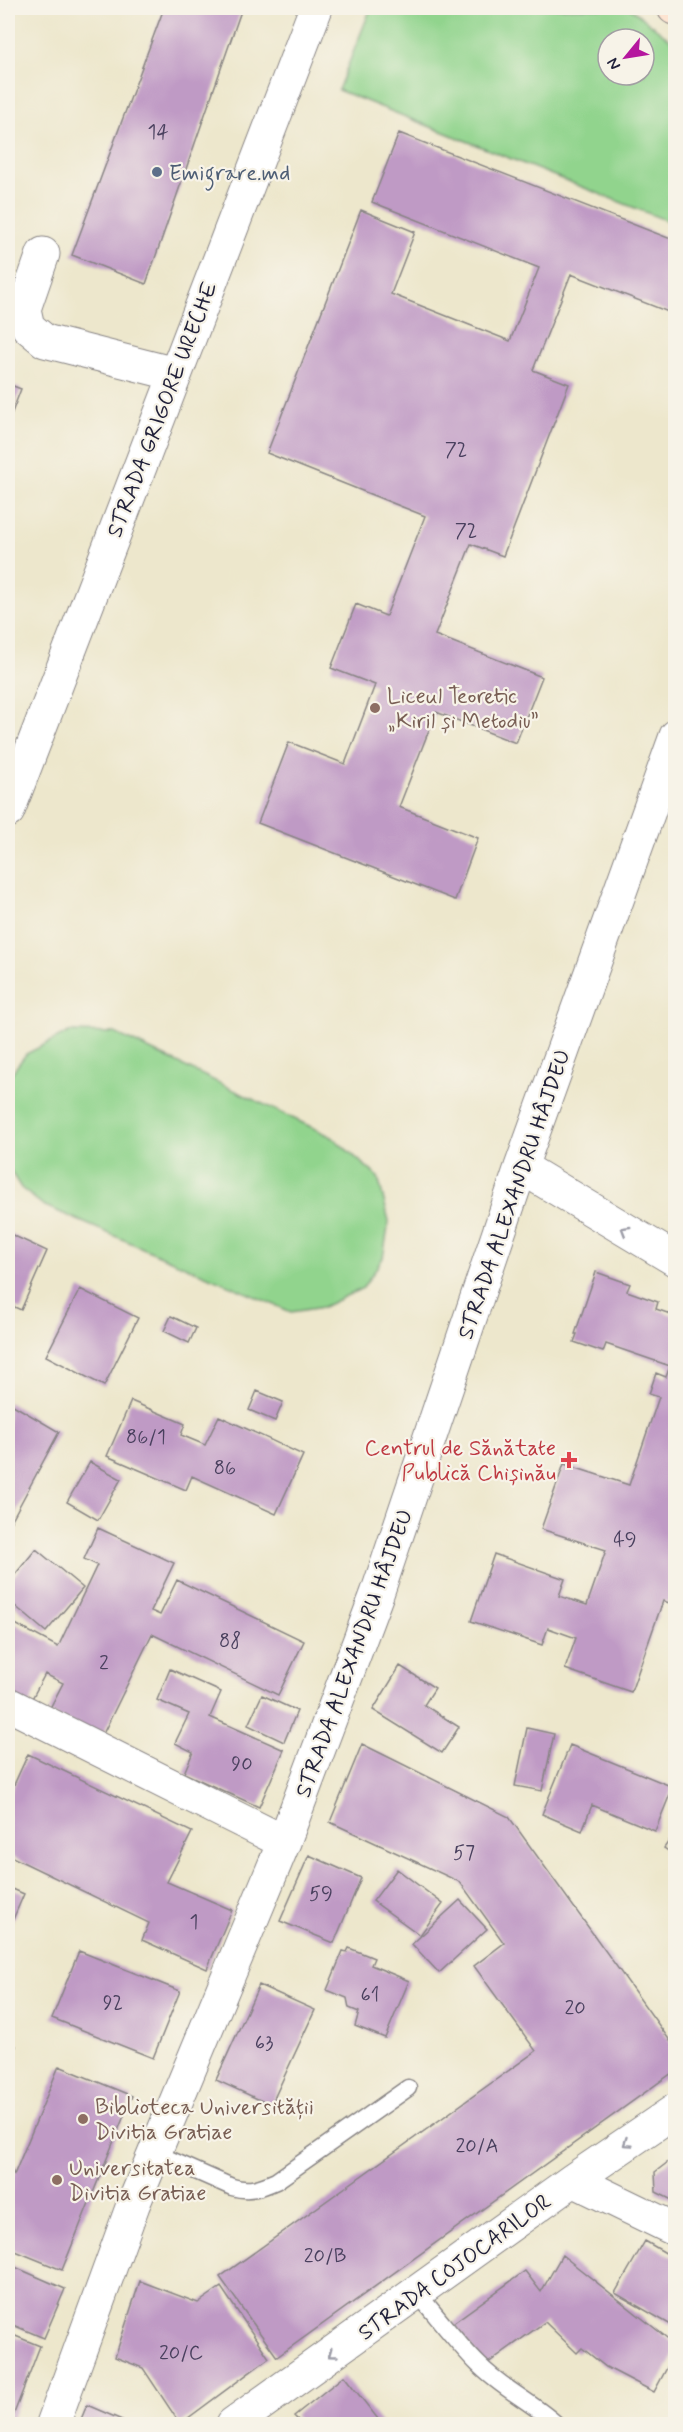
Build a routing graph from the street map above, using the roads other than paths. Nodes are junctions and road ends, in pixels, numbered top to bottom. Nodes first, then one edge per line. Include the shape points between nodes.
1 (315, 8) edge
2 (43, 254) dead end
3 (175, 374) junction
4 (675, 736) edge
5 (8, 810) edge
6 (520, 1167) junction
7 (675, 1260) edge
8 (8, 1704) edge
9 (284, 1842) junction
10 (408, 2088) dead end
11 (675, 2110) edge
12 (155, 2153) junction
13 (573, 2180) junction
14 (675, 2230) edge
15 (417, 2293) junction
16 (53, 2424) edge
17 (234, 2424) edge
18 (556, 2424) edge

1 - 3 street, STRADA GRIGORE URECHE
2 - 3 street via 24,309 28,327 45,341
3 - 5 street, STRADA GRIGORE URECHE
4 - 6 street, STRADA ALEXANDRU HÂJDEU
7 -> 6 street
6 - 9 street, STRADA ALEXANDRU HÂJDEU via 377,1594
8 - 9 street
9 - 12 street, STRADA ALEXANDRU HÂJDEU
10 - 12 lane via 276,2181 259,2188 244,2191 232,2187
11 -> 13 street, STRADA COJOCARILOR
12 - 16 street, STRADA ALEXANDRU HÂJDEU
13 - 14 street
13 - 15 street, STRADA COJOCARILOR
15 -> 17 street, STRADA COJOCARILOR
15 - 18 lane via 479,2365

